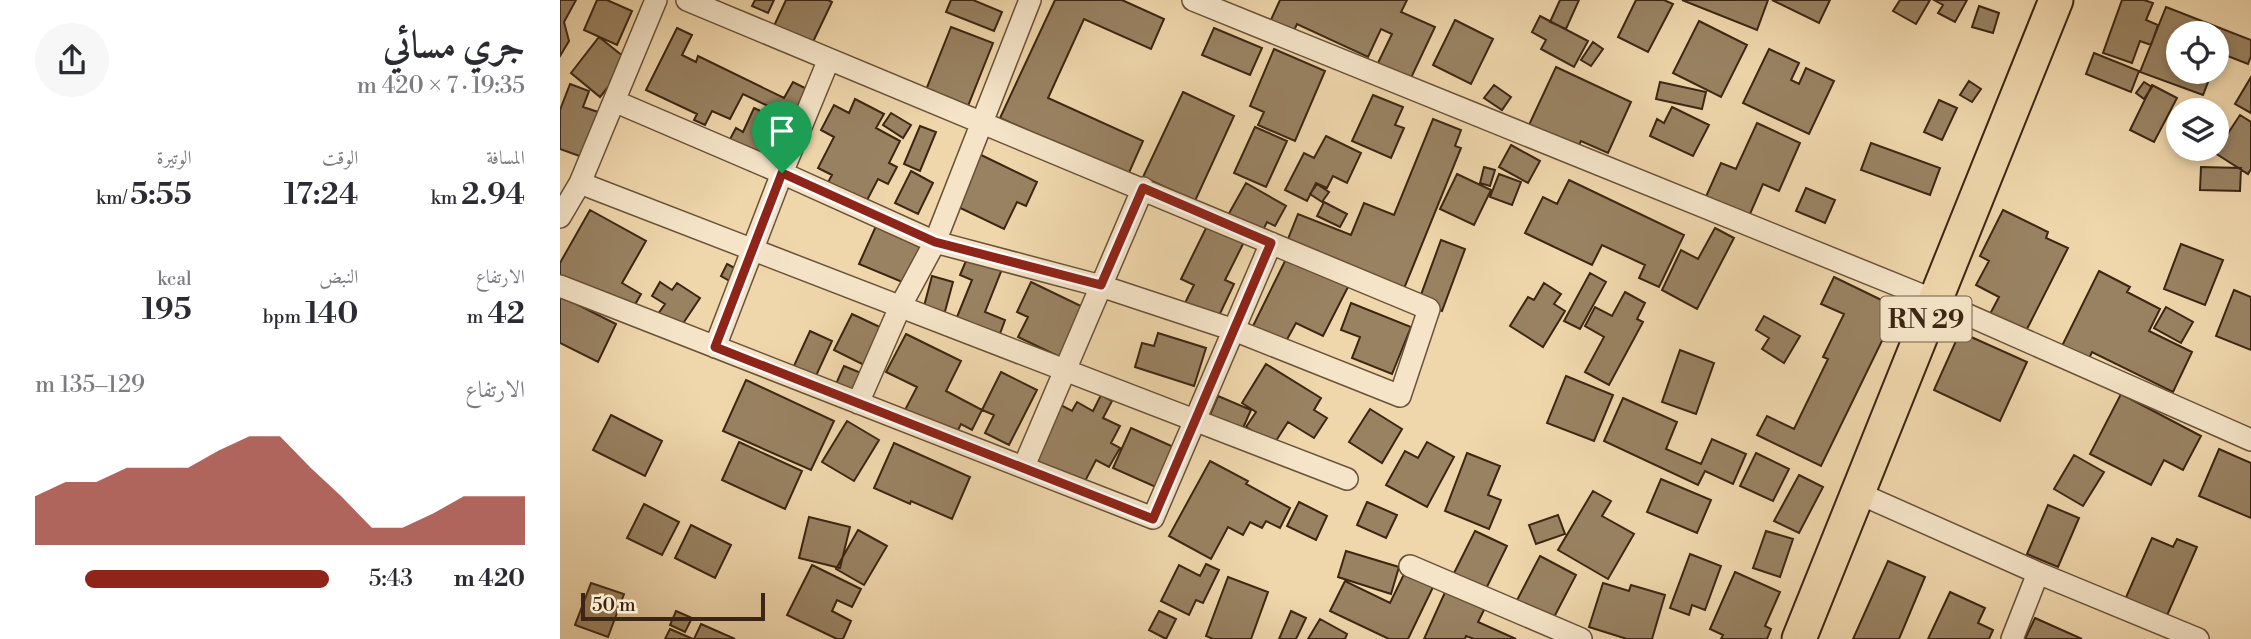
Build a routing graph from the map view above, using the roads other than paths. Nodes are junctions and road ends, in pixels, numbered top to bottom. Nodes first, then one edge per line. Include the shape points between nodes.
1 (656, 0) edge
2 (687, 0) edge
3 (1030, 0) edge
4 (1193, 0) edge
5 (2056, 0) edge
6 (829, 59) junction
7 (614, 101) junction
8 (981, 122) junction
9 (782, 173) junction
10 (580, 183) junction
11 (1143, 188) junction
12 (560, 217) edge
13 (935, 242) junction
14 (1271, 243) junction
15 (754, 250) junction
16 (1101, 285) junction
17 (560, 286) edge
18 (1934, 300) junction
19 (900, 307) junction
20 (1234, 330) junction
21 (715, 347) junction
22 (1065, 369) junction
23 (858, 403) junction
24 (1195, 420) junction
25 (2251, 440) edge
26 (1024, 467) junction
27 (1347, 479) dead end
28 (1856, 492) junction
29 (1410, 566) dead end
30 (2038, 573) junction
31 (2193, 638) edge
32 (1581, 639) edge
33 (1799, 639) edge
34 (2012, 639) edge

1 - 7 street
2 - 6 street
3 - 8 street
4 - 18 street
5 - 18 main road, RN 29
6 - 8 street
6 - 9 street
7 - 9 street
7 - 10 street
8 - 11 street
8 - 13 street
9 - 13 street
9 - 15 street
10 - 12 street
10 - 15 street
11 - 14 street
11 - 16 street
13 - 16 street
13 - 19 street
14 - 20 street
14 - 20 street via 1429,309 1400,396
15 - 19 street
15 - 21 street
16 - 20 street
16 - 22 street
17 - 21 street
18 - 25 street
18 - 28 main road, RN 29
19 - 22 street
19 - 23 street
20 - 24 street
21 - 23 street
22 - 24 street
22 - 26 street
23 - 26 street
24 - 26 street via 1153,519
24 - 27 street
28 - 30 street
28 - 33 main road, RN 29
29 - 32 street
30 - 31 street
30 - 34 street

